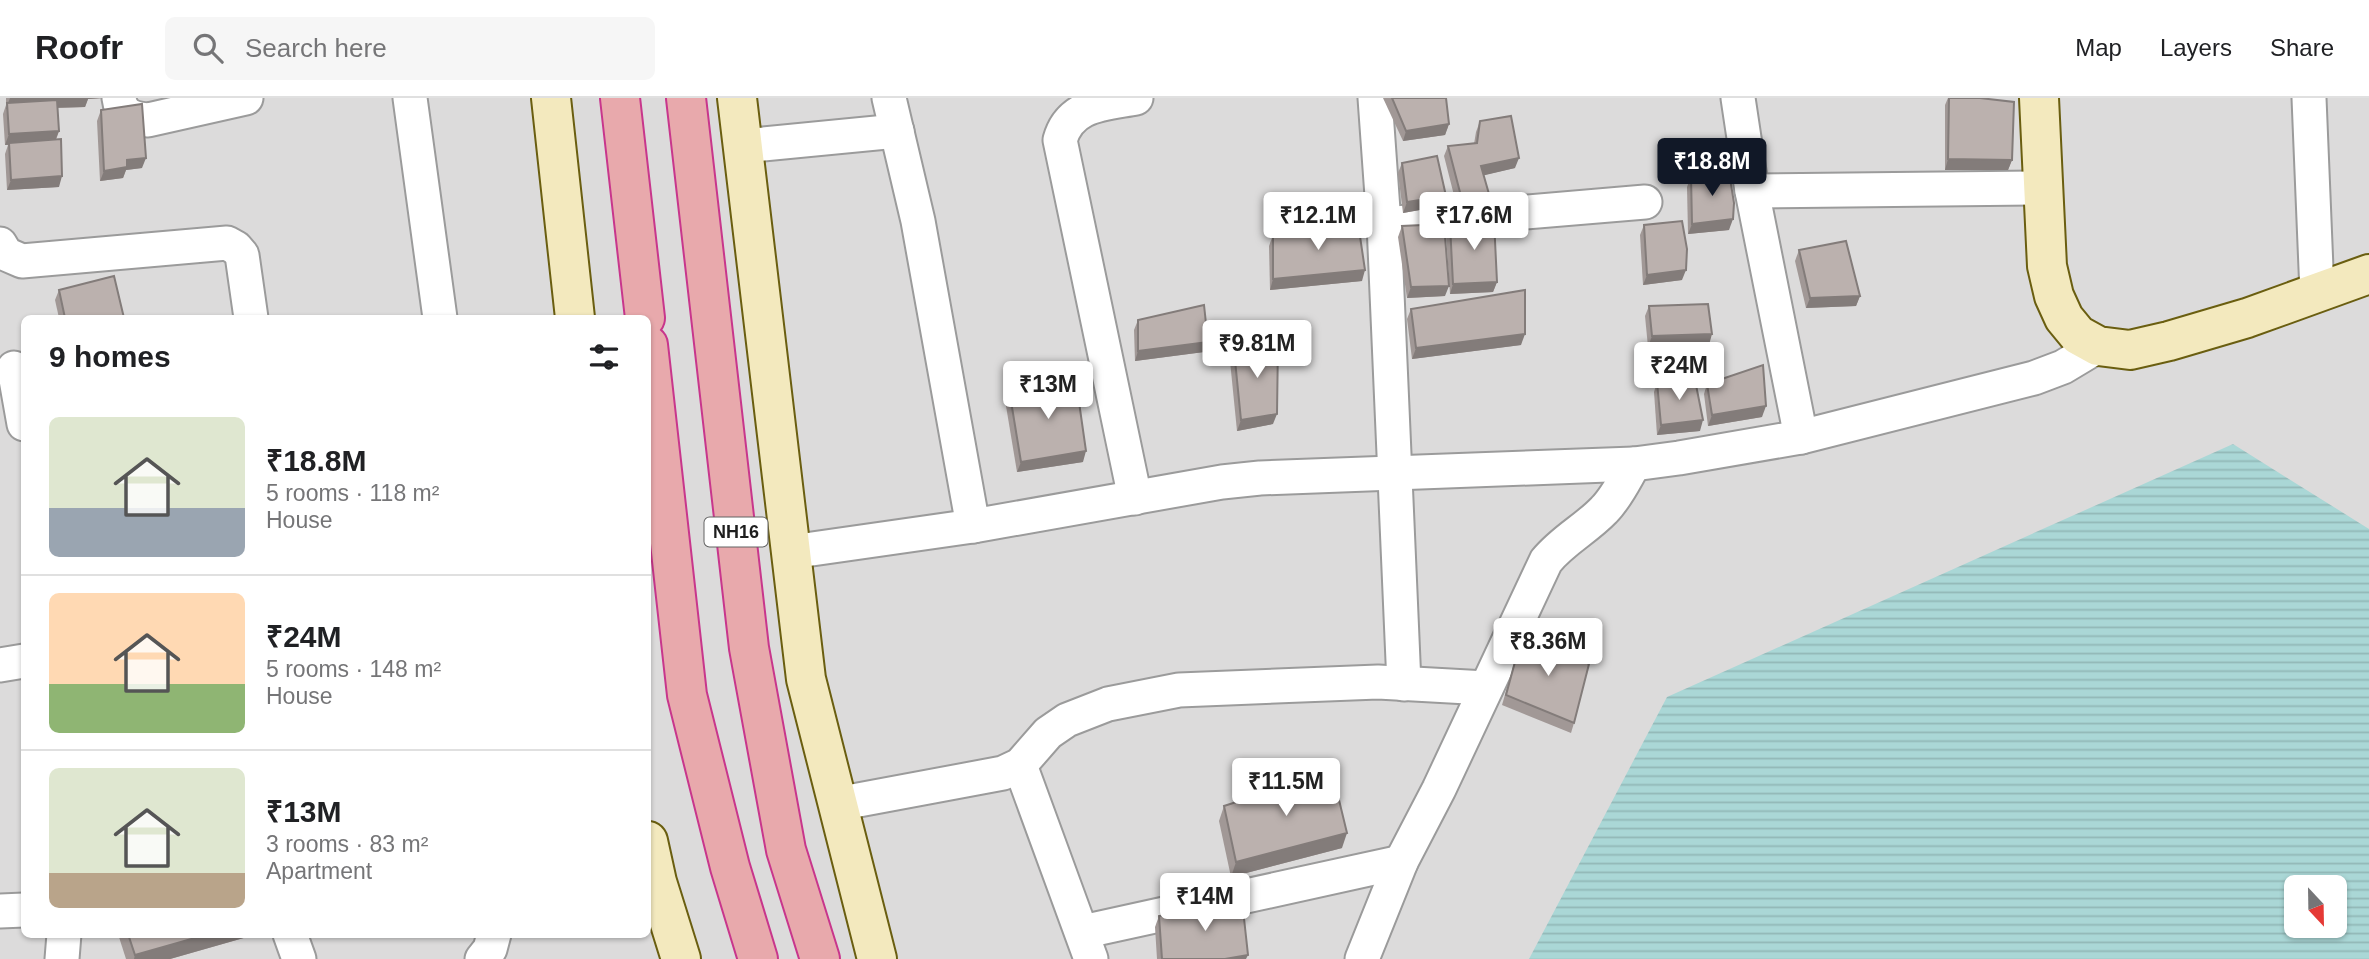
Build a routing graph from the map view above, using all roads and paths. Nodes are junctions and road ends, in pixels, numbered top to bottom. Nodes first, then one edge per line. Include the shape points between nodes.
1 (119, 98) edge
2 (246, 98) edge
3 (410, 98) edge
4 (551, 98) edge
5 (620, 98) edge
6 (686, 98) edge
7 (737, 98) edge
8 (889, 98) edge
9 (1136, 98) edge
10 (1374, 98) edge
11 (1738, 98) edge
12 (2039, 98) edge
13 (2309, 98) edge
14 (897, 131) junction
15 (743, 146) junction
16 (2043, 188) junction
17 (1752, 191) junction
18 (1644, 202) dead end
19 (1384, 224) junction
20 (0, 244) edge
21 (2369, 274) edge
22 (2317, 293) junction
23 (251, 315) edge
24 (440, 315) edge
25 (575, 315) edge
26 (645, 315) edge
27 (2098, 346) junction
28 (13, 368) edge
29 (651, 372) edge
30 (21, 409) edge
31 (1801, 437) junction
32 (1634, 464) junction
33 (1394, 472) junction
34 (1135, 498) junction
35 (973, 526) junction
36 (791, 552) junction
37 (21, 662) edge
38 (0, 665) edge
39 (1404, 684) junction
40 (1486, 688) junction
41 (1020, 765) junction
42 (837, 804) junction
43 (651, 855) edge
44 (1401, 862) junction
45 (21, 909) edge
46 (0, 911) edge
47 (64, 938) edge
48 (291, 938) edge
49 (493, 938) edge
50 (1086, 945) edge
51 (62, 959) edge
52 (299, 959) edge
53 (482, 959) edge
54 (681, 959) edge
55 (758, 959) edge
56 (820, 959) edge
57 (877, 959) edge
58 (1362, 959) edge

1 - 2 street via 125,114 148,120
3 - 24 street
4 - 25 main road
5 - 26 highway
6 - 56 highway, NH16 via 749,648 786,850
7 - 15 main road
8 - 14 street
9 - 34 street via 1075,114 1064,126 1060,141
10 - 19 street
11 - 17 street
12 - 16 main road
13 - 22 street
14 - 15 street
14 - 35 street via 918,221
15 - 36 main road
16 - 17 street
16 - 27 main road via 2047,266 2054,296 2078,335
17 - 31 street
18 - 19 street
19 - 33 street
20 - 23 street via 6,254 22,261 227,243 242,255
21 - 22 main road
22 - 27 main road via 2169,341 2130,349
27 - 31 street via 2034,378
28 - 30 street
29 - 55 highway via 687,695
31 - 32 street
32 - 33 street
32 - 40 street via 1605,509 1546,561
33 - 34 street via 1260,478
33 - 39 street
34 - 35 street
35 - 36 street
36 - 42 main road via 806,679
37 - 38 street
39 - 40 street
39 - 41 street via 1179,690 1108,704 1048,733
40 - 44 street
41 - 42 street via 1003,773
41 - 50 street
42 - 57 main road
43 - 54 main road
44 - 50 street
44 - 58 street
45 - 46 street
47 - 51 street
48 - 52 street
49 - 53 street

